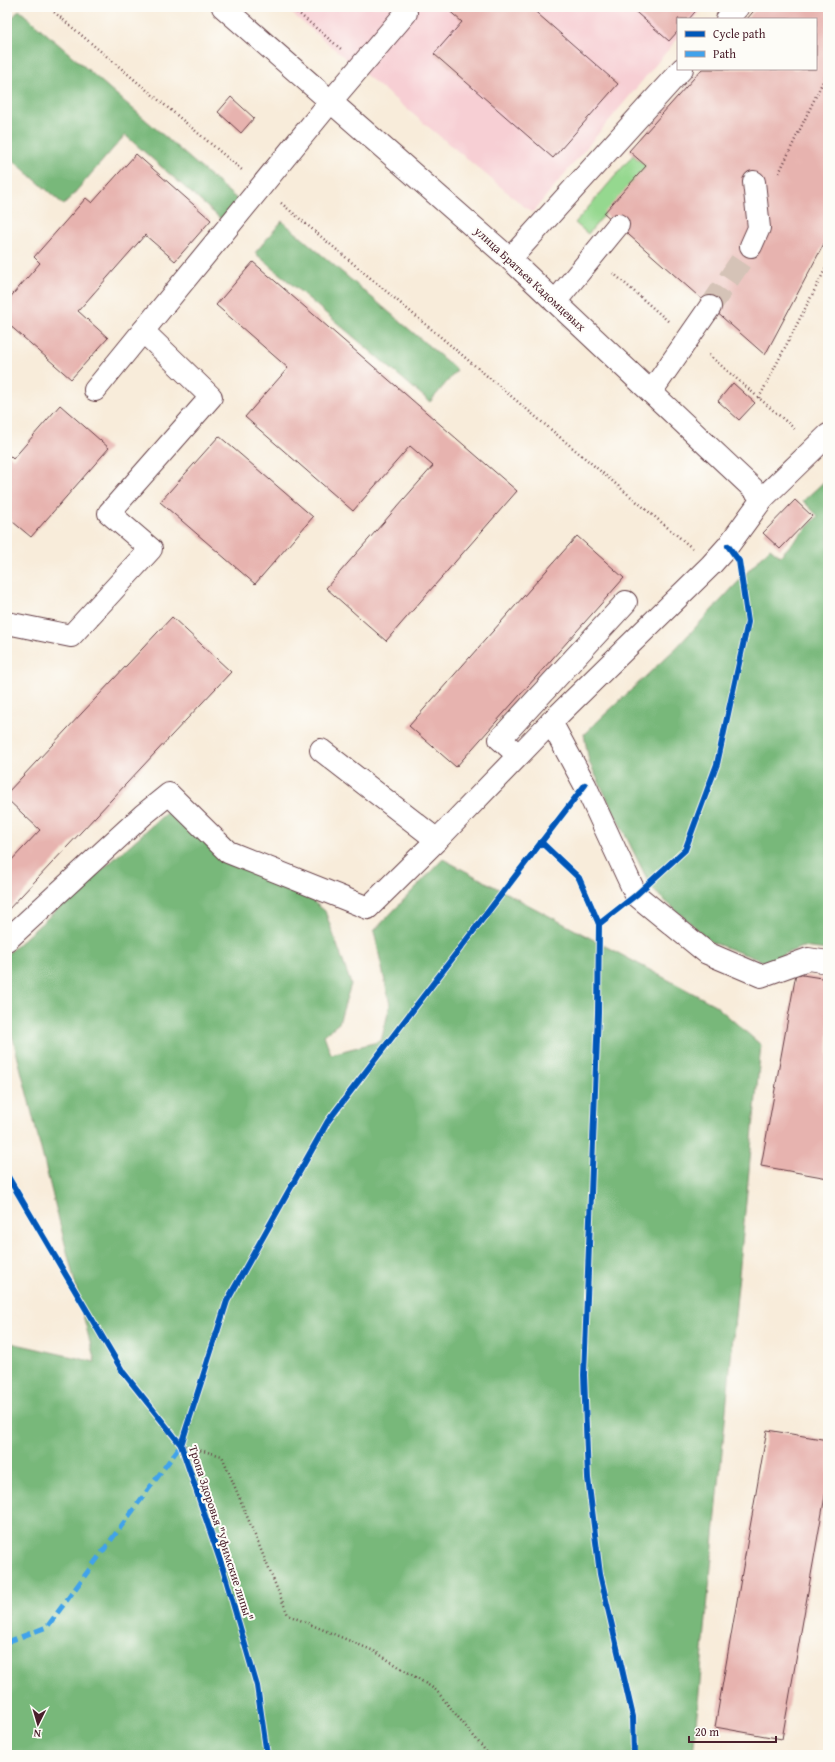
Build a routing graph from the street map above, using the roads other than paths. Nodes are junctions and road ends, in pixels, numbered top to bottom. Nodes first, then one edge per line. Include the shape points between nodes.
1 (223, 7) edge
2 (738, 7) edge
3 (406, 13) dead end
4 (728, 18) edge
5 (681, 70) edge
6 (331, 101) junction
7 (754, 182) dead end
8 (618, 225) dead end
9 (751, 246) tunnel mouth
10 (510, 259) junction
11 (555, 302) junction
12 (710, 306) tunnel mouth
13 (143, 331) junction
14 (95, 390) dead end
15 (651, 392) junction
16 (828, 435) edge
17 (763, 498) junction
18 (626, 602) dead end
19 (7, 623) edge
20 (551, 722) junction
21 (321, 750) dead end
22 (518, 755) junction
23 (437, 840) junction
24 (7, 940) edge
25 (828, 962) edge

1 - 6 street, улица Братьев Кадомцевых
2 - 4 street
3 - 6 street
5 - 10 street
6 - 10 street, улица Братьев Кадомцевых
6 - 13 street
7 - 9 street via 759,228
8 - 11 street
10 - 11 street, улица Братьев Кадомцевых
11 - 15 street, улица Братьев Кадомцевых
12 - 15 street
13 - 14 street
13 - 19 street via 211,396 109,513 152,549 71,636
15 - 17 street, улица Братьев Кадомцевых
16 - 17 street
17 - 20 street via 711,565
18 - 22 street via 500,739
20 - 22 street
20 - 25 street via 585,785 636,895 707,953 761,976 808,959
21 - 23 street
22 - 23 street
23 - 24 street via 368,908 228,852 169,794

